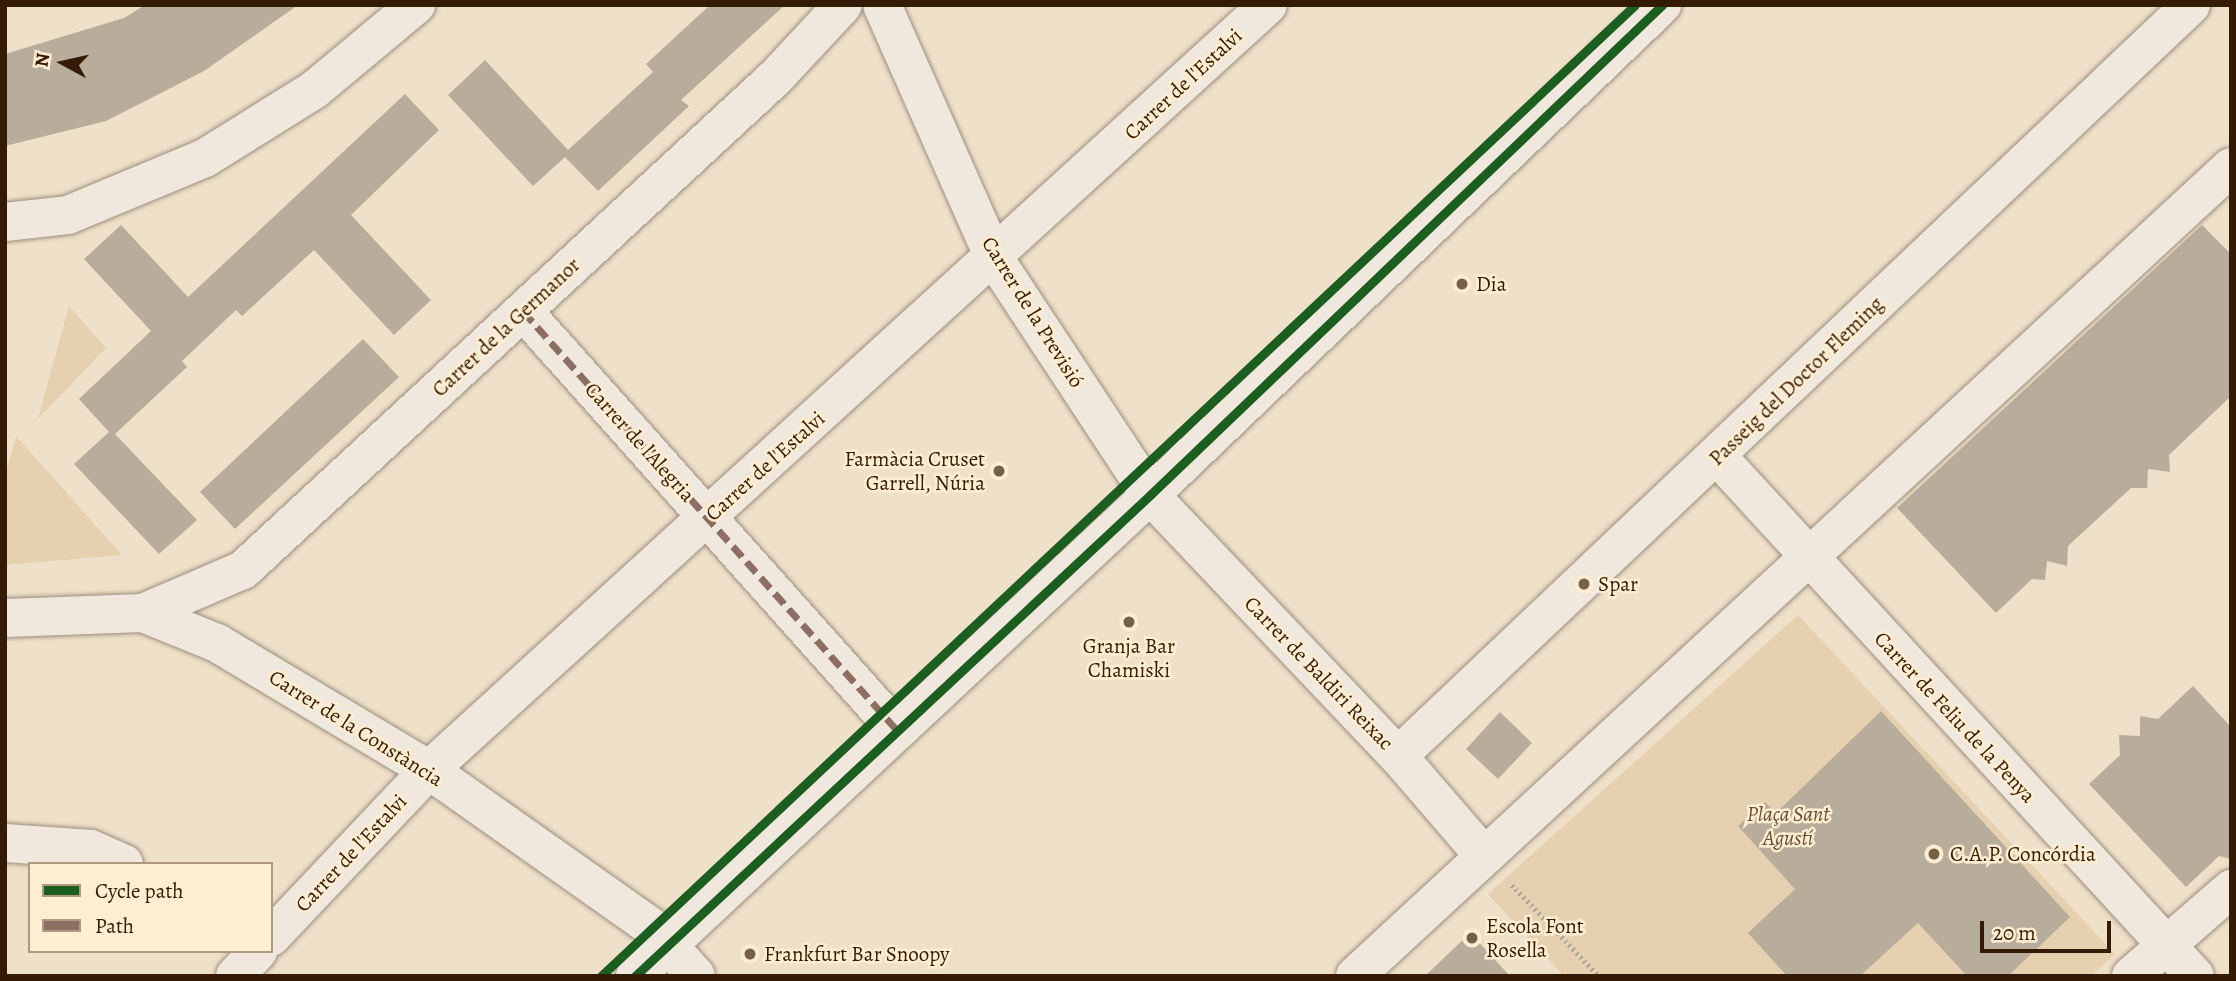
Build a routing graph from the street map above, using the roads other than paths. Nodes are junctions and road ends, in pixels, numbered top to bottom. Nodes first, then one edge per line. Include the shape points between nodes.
1 (416, 5) edge
2 (843, 5) edge
3 (882, 5) edge
4 (1268, 5) edge
5 (1661, 5) edge
6 (2191, 5) edge
7 (2231, 167) edge
8 (5, 222) edge
9 (994, 258) junction
10 (523, 311) junction
11 (1717, 456) junction
12 (1150, 495) junction
13 (708, 518) junction
14 (1807, 557) junction
15 (143, 613) junction
16 (5, 618) edge
17 (897, 730) junction
18 (1398, 756) junction
19 (429, 770) junction
20 (5, 843) edge
21 (1484, 856) junction
22 (120, 862) edge
23 (2231, 889) edge
24 (273, 935) edge
25 (2165, 944) junction
26 (667, 946) junction
27 (256, 953) edge
28 (235, 976) edge
29 (635, 976) edge
30 (696, 976) edge
31 (1355, 976) edge
32 (2131, 976) edge
33 (2194, 976) edge

1 - 8 street via 314,90 205,158 68,215
2 - 10 street, Carrer de la Germanor via 776,77
3 - 9 street, Carrer de la Previsió
4 - 9 street, Carrer de l'Estalvi
5 - 12 street
6 - 11 street, Passeig del Doctor Fleming
7 - 14 street
9 - 12 street, Carrer de la Previsió
9 - 13 street, Carrer de l'Estalvi
10 - 13 street, Carrer de l'Alegria
10 - 15 street, Carrer de la Germanor via 243,570
11 - 14 street, Carrer de Feliu de la Penya
11 - 18 street, Passeig del Doctor Fleming
12 - 17 street
12 - 18 street, Carrer de Baldiri Reixac
13 - 17 street, Carrer de l'Alegria
13 - 19 street, Carrer de l'Estalvi
14 - 21 street
14 - 25 street, Carrer de Feliu de la Penya
15 - 16 street, Carrer de la Constància
15 - 19 street, Carrer de la Constància via 217,643
17 - 26 street
18 - 21 street, Carrer de Baldiri Reixac
19 - 24 street, Carrer de l'Estalvi
19 - 26 street, Carrer de la Constància via 653,928
20 - 22 street via 91,849
21 - 31 street
23 - 25 street
25 - 32 street
25 - 33 street, Carrer de Feliu de la Penya
26 - 29 street
26 - 30 street, Carrer de la Constància
27 - 28 street

